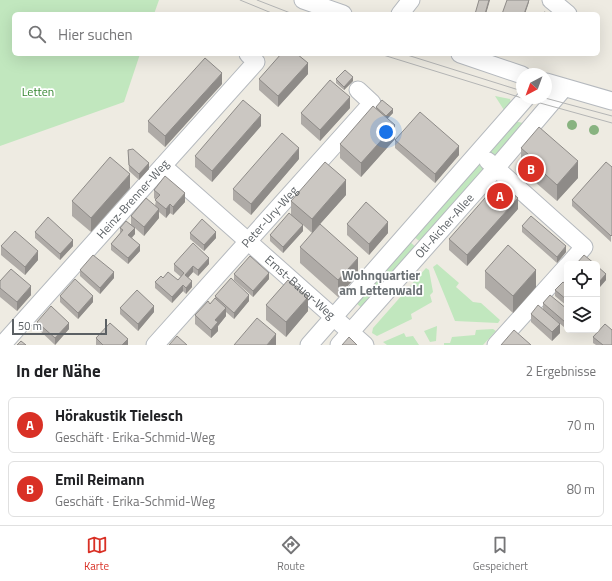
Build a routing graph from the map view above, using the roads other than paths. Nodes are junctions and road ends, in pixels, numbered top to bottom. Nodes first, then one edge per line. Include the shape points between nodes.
1 (303, 0) edge
2 (411, 0) edge
3 (551, 0) edge
4 (337, 12) edge
5 (402, 12) edge
6 (566, 12) edge
7 (250, 56) edge
8 (466, 56) edge
9 (516, 73) edge
10 (552, 84) edge
11 (564, 88) junction
12 (358, 90) dead end
13 (612, 101) edge
14 (521, 104) edge
15 (479, 153) junction
16 (163, 166) junction
17 (496, 168) junction
18 (248, 242) junction
19 (572, 261) edge
20 (564, 269) edge
21 (334, 318) junction
22 (350, 332) junction
23 (2, 345) edge
24 (155, 345) edge
25 (309, 345) edge
26 (339, 345) edge
27 (365, 345) edge
28 (496, 345) edge

1 - 4 street
2 - 5 street
3 - 6 street
7 - 16 street, Heinz-Brenner-Weg via 256,62
8 - 9 street
10 - 11 street
11 - 13 street
11 - 17 street, Otl-Aicher-Allee
12 - 18 street, Peter-Ury-Weg via 372,103
14 - 15 street, Otl-Aicher-Allee
15 - 17 street
15 - 21 street, Otl-Aicher-Allee
16 - 18 street, Ernst-Bauer-Weg
16 - 23 street, Heinz-Brenner-Weg
17 - 19 street via 584,247
17 - 22 street, Otl-Aicher-Allee
18 - 21 street, Ernst-Bauer-Weg
18 - 24 street, Peter-Ury-Weg
20 - 28 street
21 - 22 street, Ernst-Bauer-Weg
21 - 25 street, Otl-Aicher-Allee
22 - 26 street, Otl-Aicher-Allee
22 - 27 street, Ernst-Bauer-Weg

